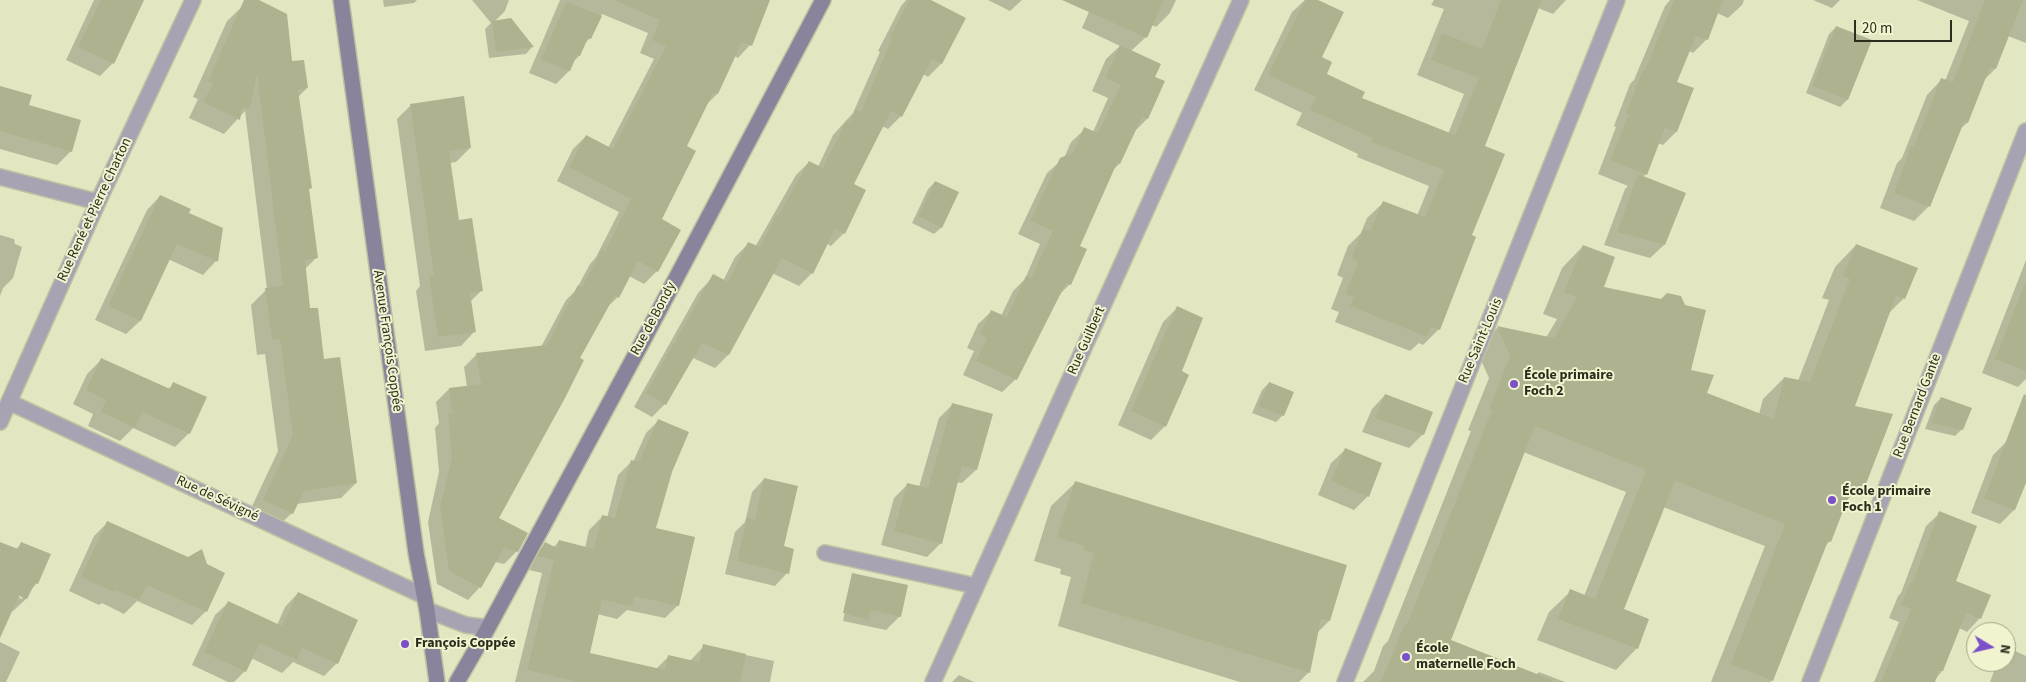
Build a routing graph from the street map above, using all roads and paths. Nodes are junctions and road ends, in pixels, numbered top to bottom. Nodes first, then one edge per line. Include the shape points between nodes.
1 (193, 0) edge
2 (341, 0) edge
3 (823, 0) edge
4 (1241, 0) edge
5 (1617, 0) edge
6 (2026, 131) edge
7 (0, 177) edge
8 (98, 202) junction
9 (10, 402) junction
10 (0, 422) edge
11 (825, 553) dead end
12 (976, 586) junction
13 (425, 603) junction
14 (484, 637) junction
15 (437, 682) edge
16 (457, 682) edge
17 (934, 682) edge
18 (1345, 682) edge
19 (1810, 682) edge

1 - 8 street, Rue René et Pierre Charton
2 - 13 street, Avenue François Coppée via 414,543
3 - 14 street, Rue de Bondy
4 - 12 street, Rue Guilbert
5 - 18 street, Rue Saint-Louis
6 - 19 street, Rue Bernard Gante
7 - 8 street
8 - 9 street, Rue René et Pierre Charton
9 - 10 street, Rue René et Pierre Charton
9 - 13 street, Rue de Sévigné
11 - 12 street
12 - 17 street, Rue Guilbert
13 - 14 street via 466,625 483,627
13 - 15 street, Avenue François Coppée
14 - 16 street, Rue de Bondy

